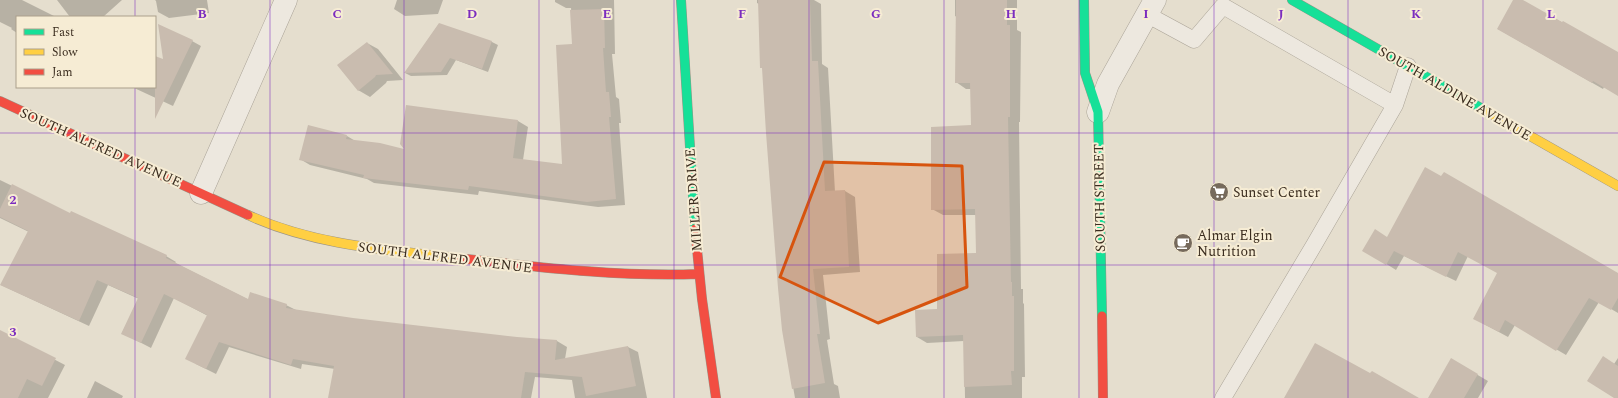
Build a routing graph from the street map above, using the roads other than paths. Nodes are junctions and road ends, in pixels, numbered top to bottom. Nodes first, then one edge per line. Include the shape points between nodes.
1 (286, 0) edge
2 (681, 0) edge
3 (1084, 0) edge
4 (1292, 0) edge
5 (1225, 3) edge
6 (1150, 7) edge
7 (1408, 66) junction
8 (0, 101) edge
9 (1394, 105) junction
10 (1098, 112) junction
11 (1618, 186) edge
12 (202, 193) junction
13 (698, 274) junction
14 (716, 398) edge
15 (1103, 398) edge
16 (1223, 398) edge

1 - 12 street
2 - 13 street, MILLER DRIVE
3 - 10 street, SOUTH STREET via 1085,73
4 - 7 street, SOUTH ALDINE AVENUE
5 - 6 lane via 1194,40
5 - 9 lane
6 - 10 street via 1108,84
7 - 9 lane
7 - 11 street, SOUTH ALDINE AVENUE
8 - 12 street, SOUTH ALFRED AVENUE
9 - 16 lane
10 - 15 street, SOUTH STREET
12 - 13 street, SOUTH ALFRED AVENUE via 268,224 353,245 573,272 636,276
13 - 14 street, MILLER DRIVE

